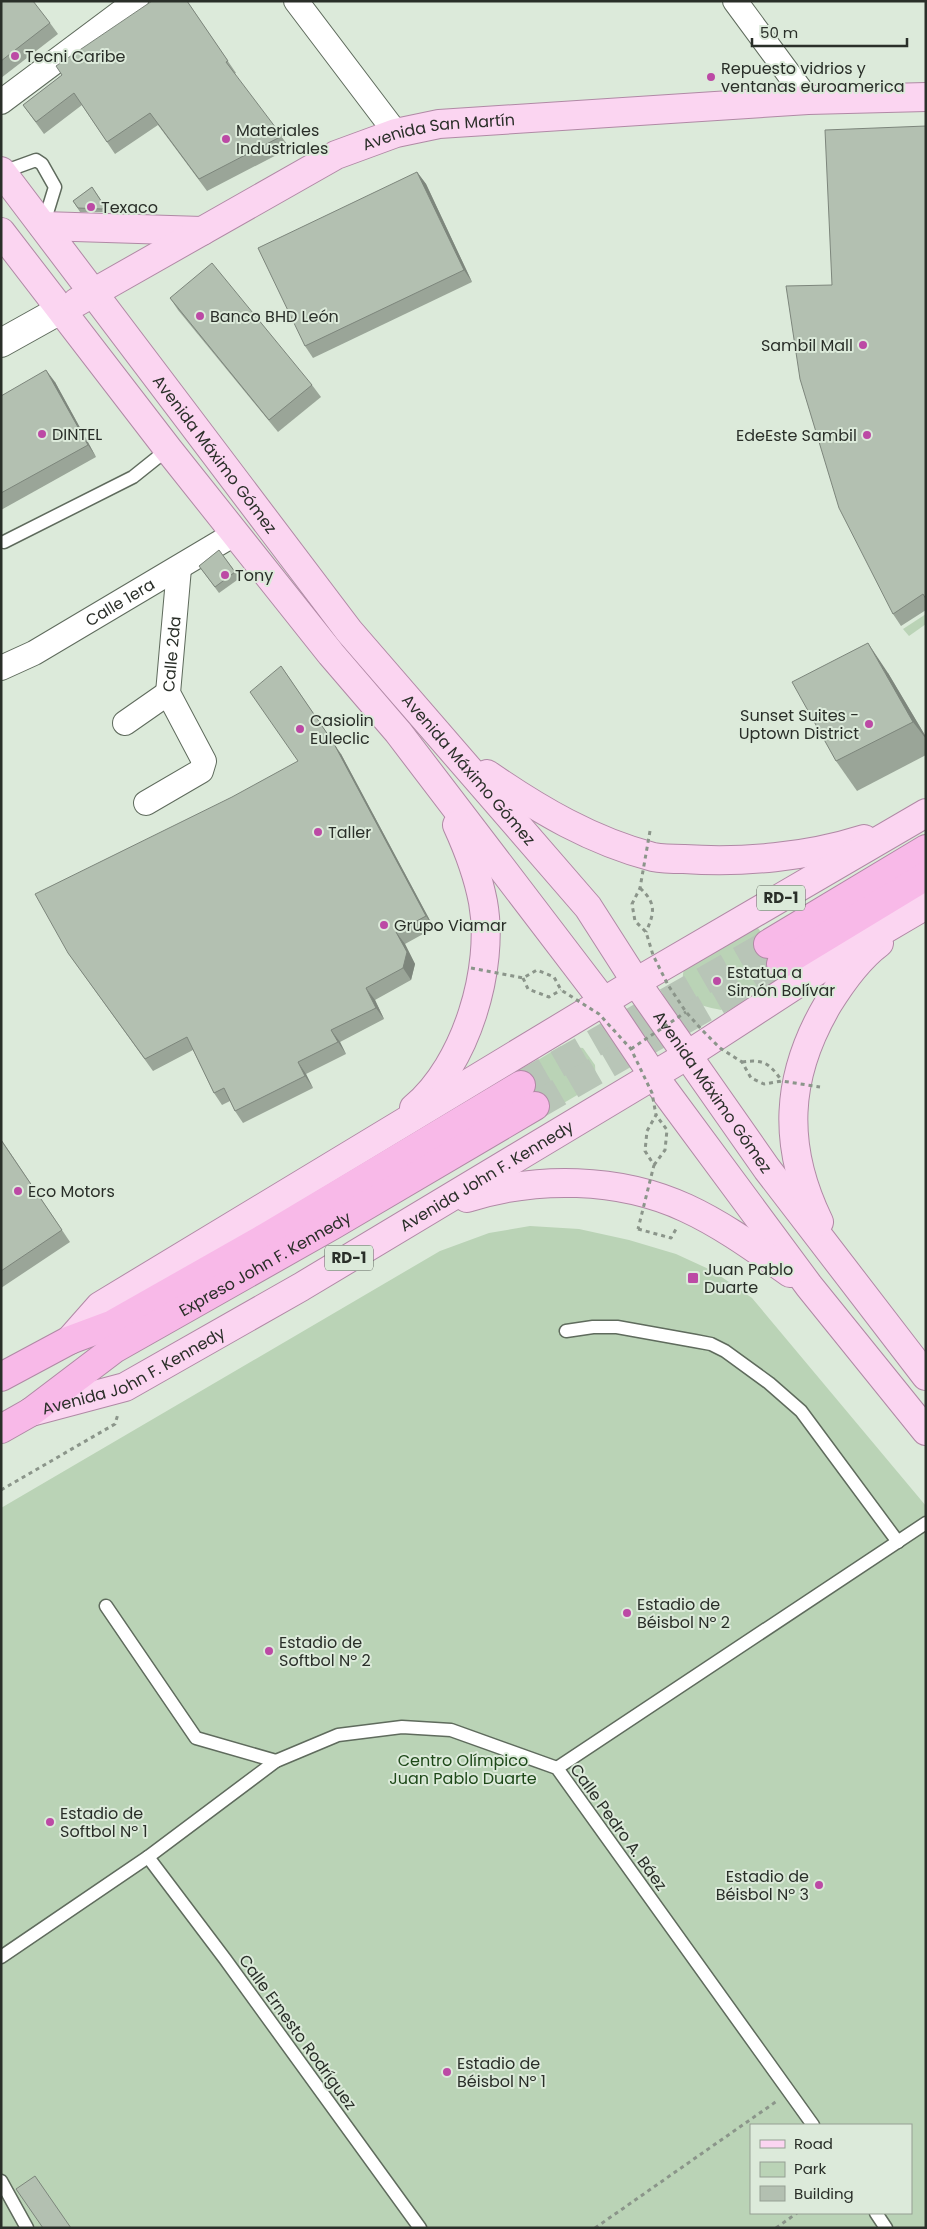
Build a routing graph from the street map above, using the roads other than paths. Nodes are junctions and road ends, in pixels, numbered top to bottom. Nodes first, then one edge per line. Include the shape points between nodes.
1 (136, 1) edge
2 (296, 1) edge
3 (735, 1) edge
4 (926, 97) edge
5 (808, 100) junction
6 (1, 102) edge
7 (396, 133) junction
8 (2, 172) edge
9 (43, 226) junction
10 (202, 231) junction
11 (1, 232) edge
12 (92, 294) junction
13 (62, 309) junction
14 (1, 343) edge
15 (168, 449) junction
16 (236, 532) junction
17 (4, 542) dead end
18 (179, 568) junction
19 (1, 668) edge
20 (168, 694) junction
21 (125, 723) dead end
22 (455, 752) junction
23 (437, 784) junction
24 (146, 803) dead end
25 (915, 820) edge
26 (926, 849) edge
27 (926, 876) edge
28 (926, 906) edge
29 (636, 982) junction
30 (604, 1002) junction
31 (686, 1056) junction
32 (653, 1075) junction
33 (366, 1147) junction
34 (427, 1211) junction
35 (838, 1262) junction
36 (809, 1286) junction
37 (566, 1331) dead end
38 (70, 1340) junction
39 (926, 1376) edge
40 (1, 1377) edge
41 (31, 1412) junction
42 (1, 1429) edge
43 (926, 1430) edge
44 (926, 1523) edge
45 (898, 1542) junction
46 (106, 1606) dead end
47 (276, 1762) junction
48 (557, 1768) junction
49 (148, 1856) junction
50 (1, 1957) edge
51 (812, 2124) edge
52 (1, 2181) edge
53 (877, 2214) edge
54 (27, 2228) edge
55 (420, 2228) edge
56 (886, 2228) edge

1 - 6 street
2 - 7 street
3 - 5 street
4 - 5 main road, Avenida San Martín
5 - 7 main road, Avenida San Martín via 439,124
7 - 10 main road, Avenida San Martín via 336,155
8 - 9 main road, Avenida Máximo Gómez
8 - 9 lane via 36,160 42,164 55,187
9 - 10 main road
9 - 12 main road, Avenida Máximo Gómez
10 - 12 main road, Avenida San Martín
11 - 13 main road, Avenida Máximo Gómez
12 - 13 main road, Avenida San Martín
12 - 22 main road, Avenida Máximo Gómez via 349,630
13 - 14 main road, Avenida San Martín
13 - 15 main road, Avenida Máximo Gómez
15 - 16 main road, Avenida Máximo Gómez
15 - 17 lane via 133,477
16 - 18 street, Calle 1era
16 - 23 main road, Avenida Máximo Gómez
18 - 19 street, Calle 1era via 34,653
18 - 20 street, Calle 2da
20 - 21 street
20 - 24 street, Calle 2da via 204,760 201,771
22 - 25 main road via 519,796 572,827 621,848 656,857 700,860 759,858 849,844
22 - 29 main road, Avenida Máximo Gómez via 588,907
23 - 30 main road, Avenida Máximo Gómez
23 - 33 main road via 475,870 483,903 485,958 468,1030 451,1064 421,1102
25 - 29 main road, RD-1
26 - 27 highway, RD-1 via 774,954
28 - 31 main road, Avenida John F. Kennedy / RD-1 via 846,952
28 - 35 main road via 874,947 838,988 814,1028 796,1083 793,1144 808,1199
29 - 30 main road, RD-1
29 - 31 main road, Avenida Máximo Gómez
30 - 32 main road, Avenida Máximo Gómez
30 - 33 main road, RD-1
31 - 32 main road, Avenida John F. Kennedy / RD-1
31 - 35 main road, Avenida Máximo Gómez via 766,1169
32 - 34 main road, Avenida John F. Kennedy / RD-1
32 - 36 main road, Avenida Máximo Gómez
33 - 38 main road, RD-1 via 100,1306
34 - 36 main road via 497,1188 551,1182 614,1187 657,1196 687,1208
34 - 41 main road, Avenida John F. Kennedy / RD-1 via 125,1387
35 - 39 main road, Avenida Máximo Gómez
36 - 43 main road, Avenida Máximo Gómez
37 - 45 lane via 617,1327 695,1340 725,1351 800,1411
38 - 40 highway, Expreso John F. Kennedy / RD-1
38 - 41 highway, Expreso John F. Kennedy / RD-1 via 113,1324 528,1095 333,1225 114,1349
41 - 42 highway, Expreso John F. Kennedy / RD-1
44 - 45 lane
45 - 48 lane
46 - 47 lane via 196,1738
47 - 48 lane, Calle Pedro A. Báez via 338,1735 402,1728 451,1730
47 - 49 lane, Calle Pedro A. Báez
48 - 51 lane, Calle Pedro A. Báez
49 - 50 lane, Calle Pedro A. Báez
49 - 55 lane, Calle Ernesto Rodríguez
52 - 54 lane
53 - 56 lane

